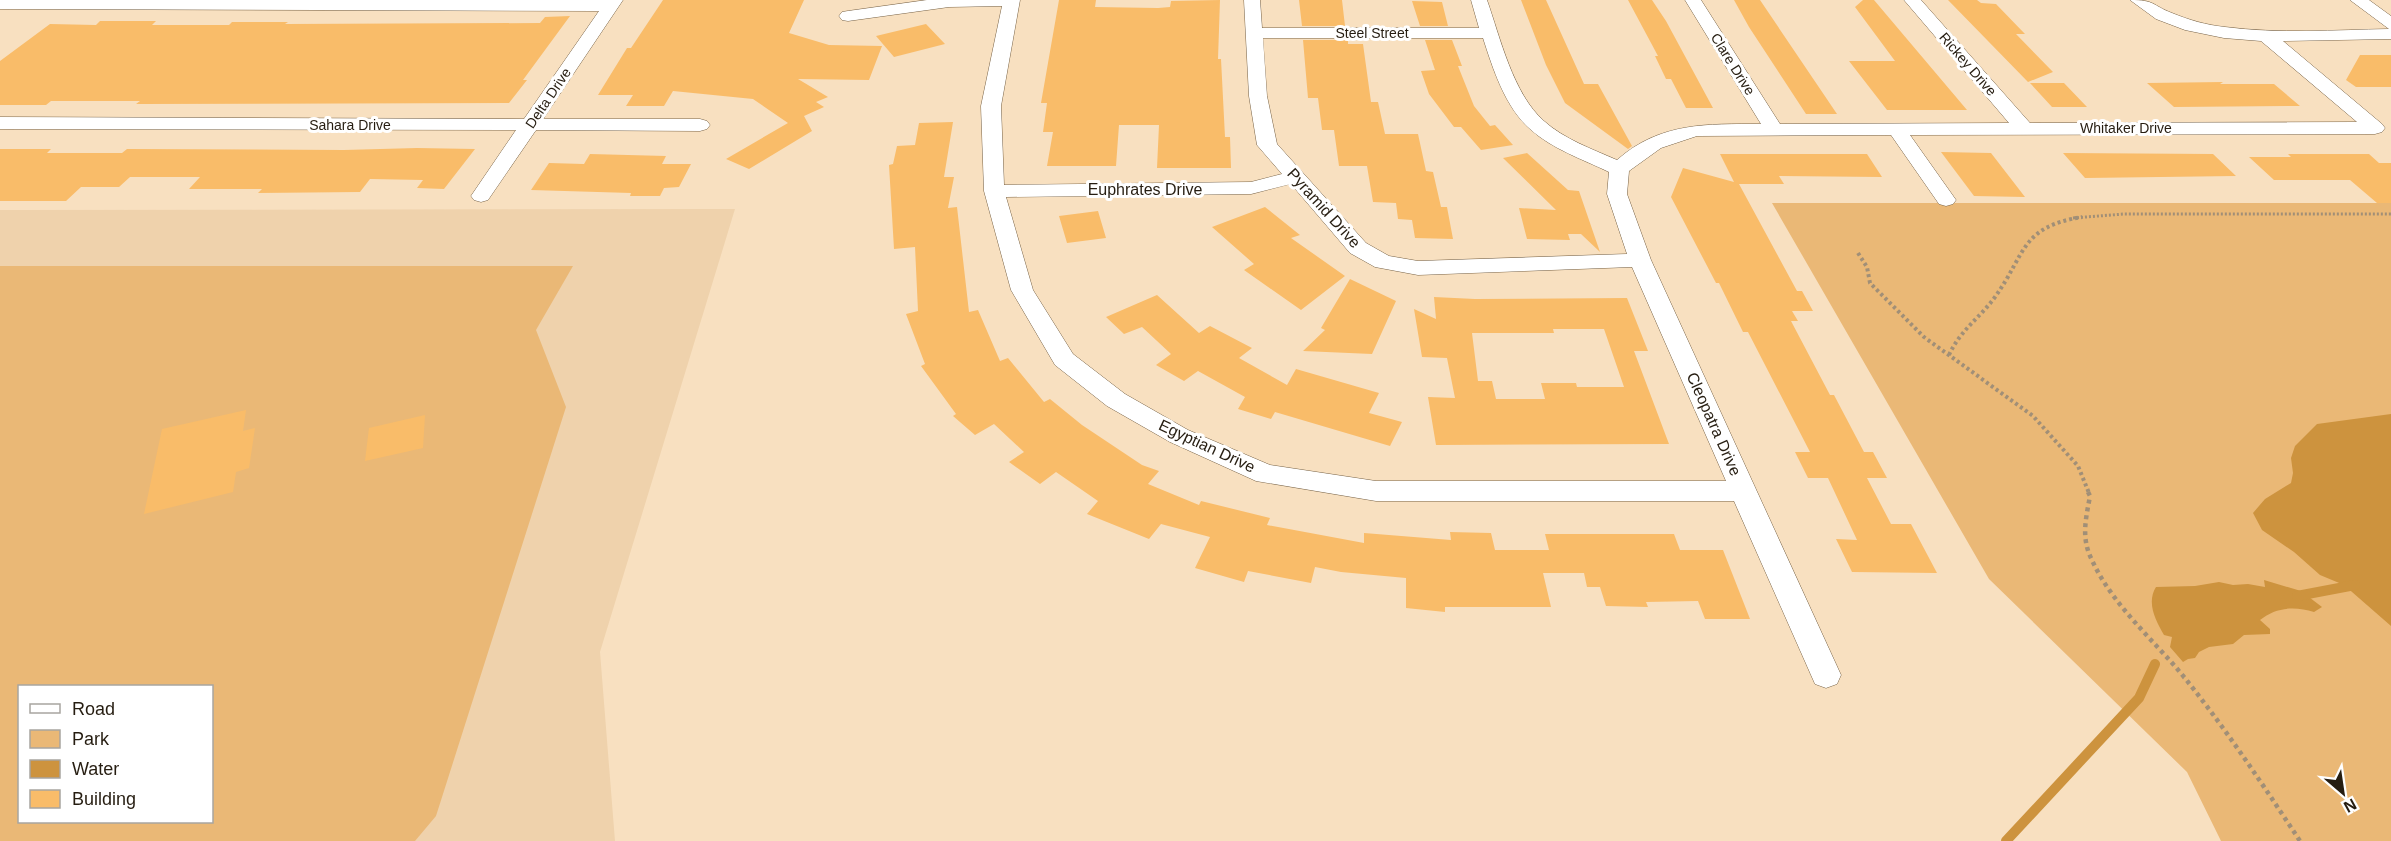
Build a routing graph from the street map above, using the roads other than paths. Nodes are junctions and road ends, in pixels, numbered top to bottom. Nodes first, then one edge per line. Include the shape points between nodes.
1 (1252, 0) edge
2 (1479, 0) edge
3 (1694, 0) edge
4 (1912, 0) edge
5 (2138, 0) edge
6 (2358, 0) edge
7 (1012, 1) edge
8 (613, 3) edge
9 (0, 4) edge
10 (848, 16) dead end
11 (2391, 24) edge
12 (1254, 33) junction
13 (1490, 33) junction
14 (2391, 34) edge
15 (2265, 35) junction
16 (0, 123) edge
17 (700, 125) dead end
18 (530, 126) junction
19 (1773, 128) junction
20 (2024, 128) junction
21 (1896, 129) junction
22 (1619, 170) junction
23 (1295, 177) junction
24 (994, 191) junction
25 (481, 196) dead end
26 (1946, 201) dead end
27 (1640, 260) junction
28 (1744, 491) junction
29 (1826, 675) dead end

1 - 12 street, Pyramid Drive
2 - 13 street
3 - 19 street, Clare Drive
4 - 20 street, Rickey Drive
5 - 15 street via 2153,13 2181,24 2217,33
6 - 11 street
7 - 10 street via 949,2
7 - 24 street, Egyptian Drive via 991,106
8 - 9 street
8 - 18 street, Delta Drive
12 - 13 street, Steel Street
12 - 23 street, Pyramid Drive via 1258,96 1267,145
13 - 22 street via 1520,107 1537,125
14 - 15 street
15 - 20 street, Whitaker Drive via 2375,128
16 - 18 street, Sahara Drive
17 - 18 street, Sahara Drive
18 - 25 street, Delta Drive
19 - 21 street, Whitaker Drive
19 - 22 street, Whitaker Drive via 1696,130 1658,141 1636,153
20 - 21 street, Whitaker Drive
21 - 26 street
22 - 27 street, Cleopatra Drive via 1617,194
23 - 24 street, Euphrates Drive via 1251,188
23 - 27 street, Pyramid Drive via 1358,248 1383,262 1418,268
24 - 28 street, Egyptian Drive via 1022,290 1064,359 1116,400 1179,436 1265,474 1376,491
27 - 28 street, Cleopatra Drive
28 - 29 street, Cleopatra Drive

